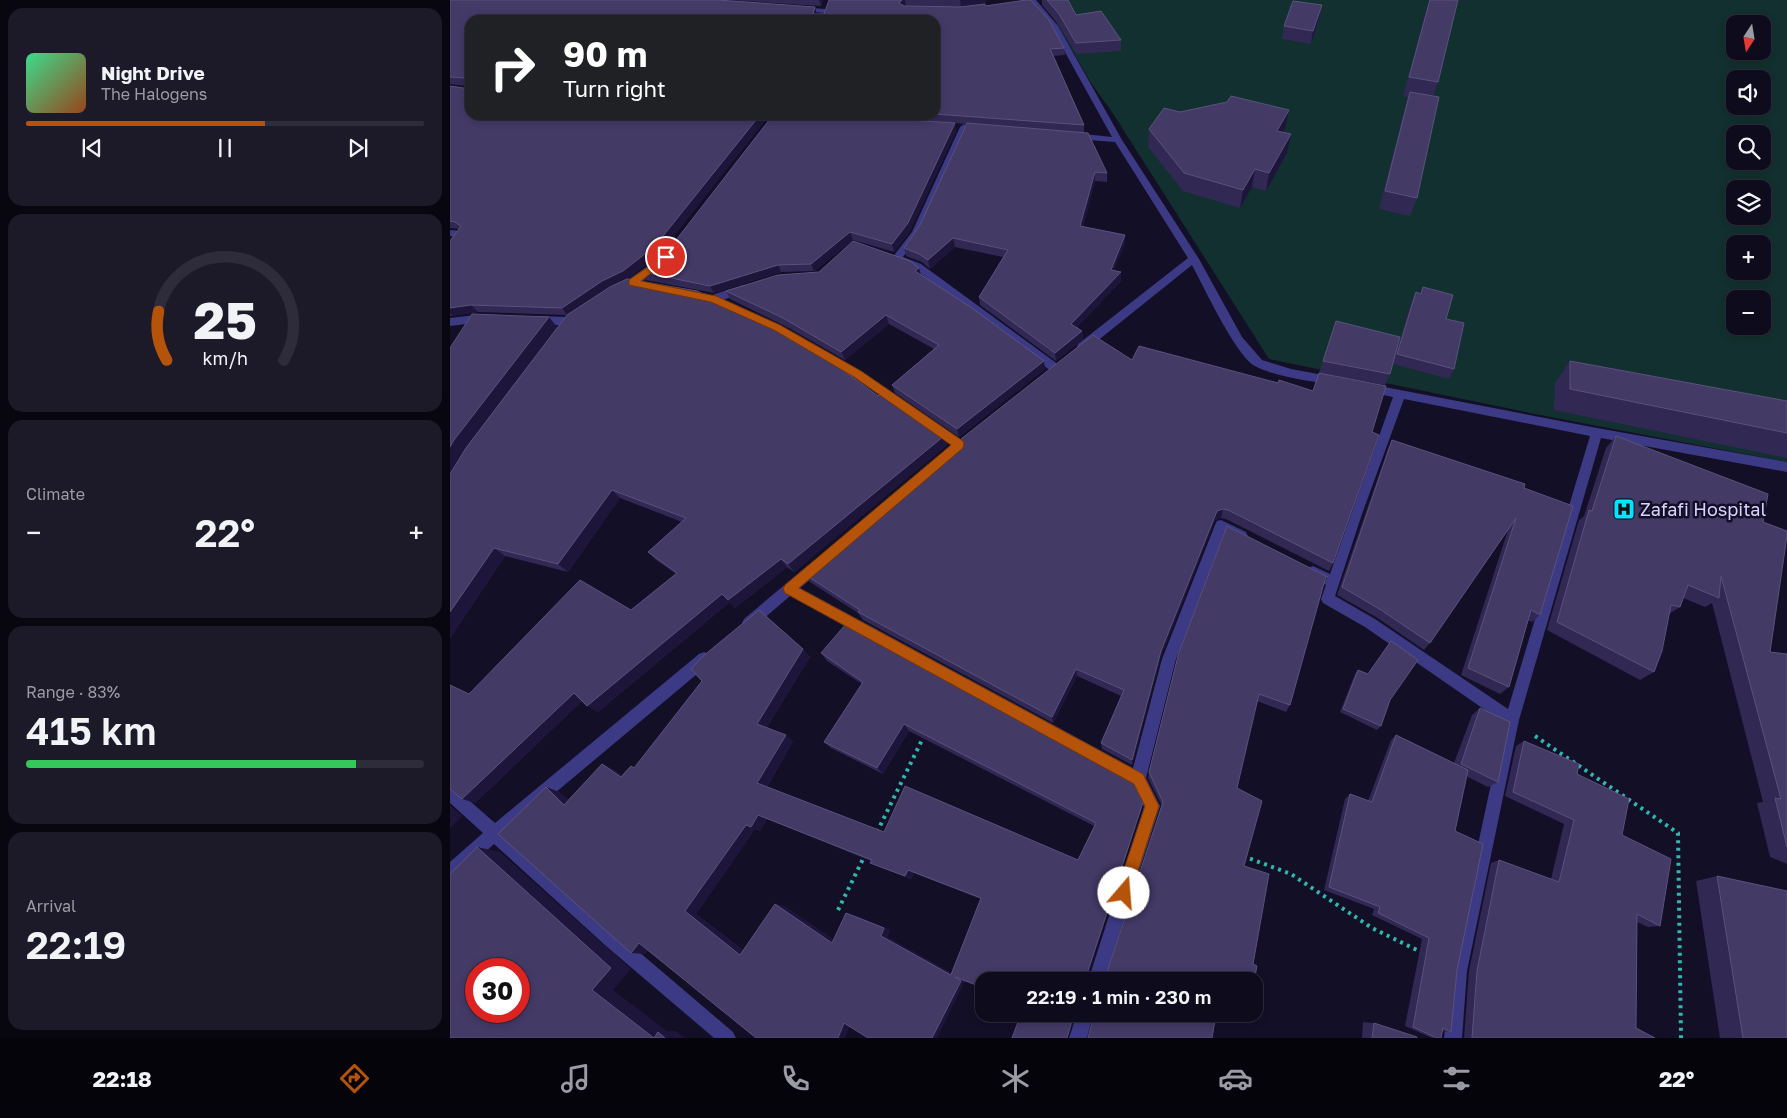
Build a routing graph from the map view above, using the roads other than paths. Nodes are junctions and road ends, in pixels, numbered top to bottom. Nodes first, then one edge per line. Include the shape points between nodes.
1 (1030, 2) edge
2 (792, 8) edge
3 (823, 15) edge
4 (964, 127) edge
5 (1060, 135) edge
6 (1118, 140) junction
7 (450, 233) edge
8 (450, 248) edge
9 (666, 257) edge
10 (1194, 259) junction
11 (632, 283) junction
12 (650, 286) edge
13 (756, 286) edge
14 (612, 292) edge
15 (729, 306) edge
16 (583, 312) edge
17 (494, 318) edge
18 (520, 319) edge
19 (450, 322) edge
20 (802, 342) edge
21 (1400, 394) junction
22 (1597, 433) junction
23 (959, 445) edge
24 (1787, 467) edge
25 (1255, 543) edge
26 (826, 558) edge
27 (1299, 564) edge
28 (1333, 582) junction
29 (789, 589) junction
30 (736, 633) edge
31 (714, 652) edge
32 (1512, 720) junction
33 (1138, 779) junction
34 (450, 793) edge
35 (495, 833) junction
36 (450, 873) edge
37 (1099, 972) edge
38 (1083, 1022) edge
39 (727, 1038) edge
40 (1078, 1038) edge
41 (1453, 1038) edge

1 - 6 street via 1054,26
2 - 3 street via 826,8
4 - 10 street via 916,233 892,257 917,266 1059,365
5 - 6 street
6 - 10 street
7 - 8 street via 461,234
9 - 11 street
10 - 21 street via 1238,340 1258,363 1291,373
11 - 12 street
11 - 14 street
13 - 15 street via 708,298
16 - 18 street via 567,325
17 - 19 street
20 - 23 street via 857,374
21 - 22 street
21 - 28 street
22 - 24 street
22 - 32 street
25 - 33 street via 1221,525 1169,659
26 - 29 street
27 - 28 street
28 - 32 street via 1328,598
29 - 30 street
29 - 33 street
31 - 35 street
32 - 41 street via 1459,971
33 - 37 street via 1152,806
34 - 35 street
35 - 36 street
35 - 39 street via 612,940
38 - 40 street

